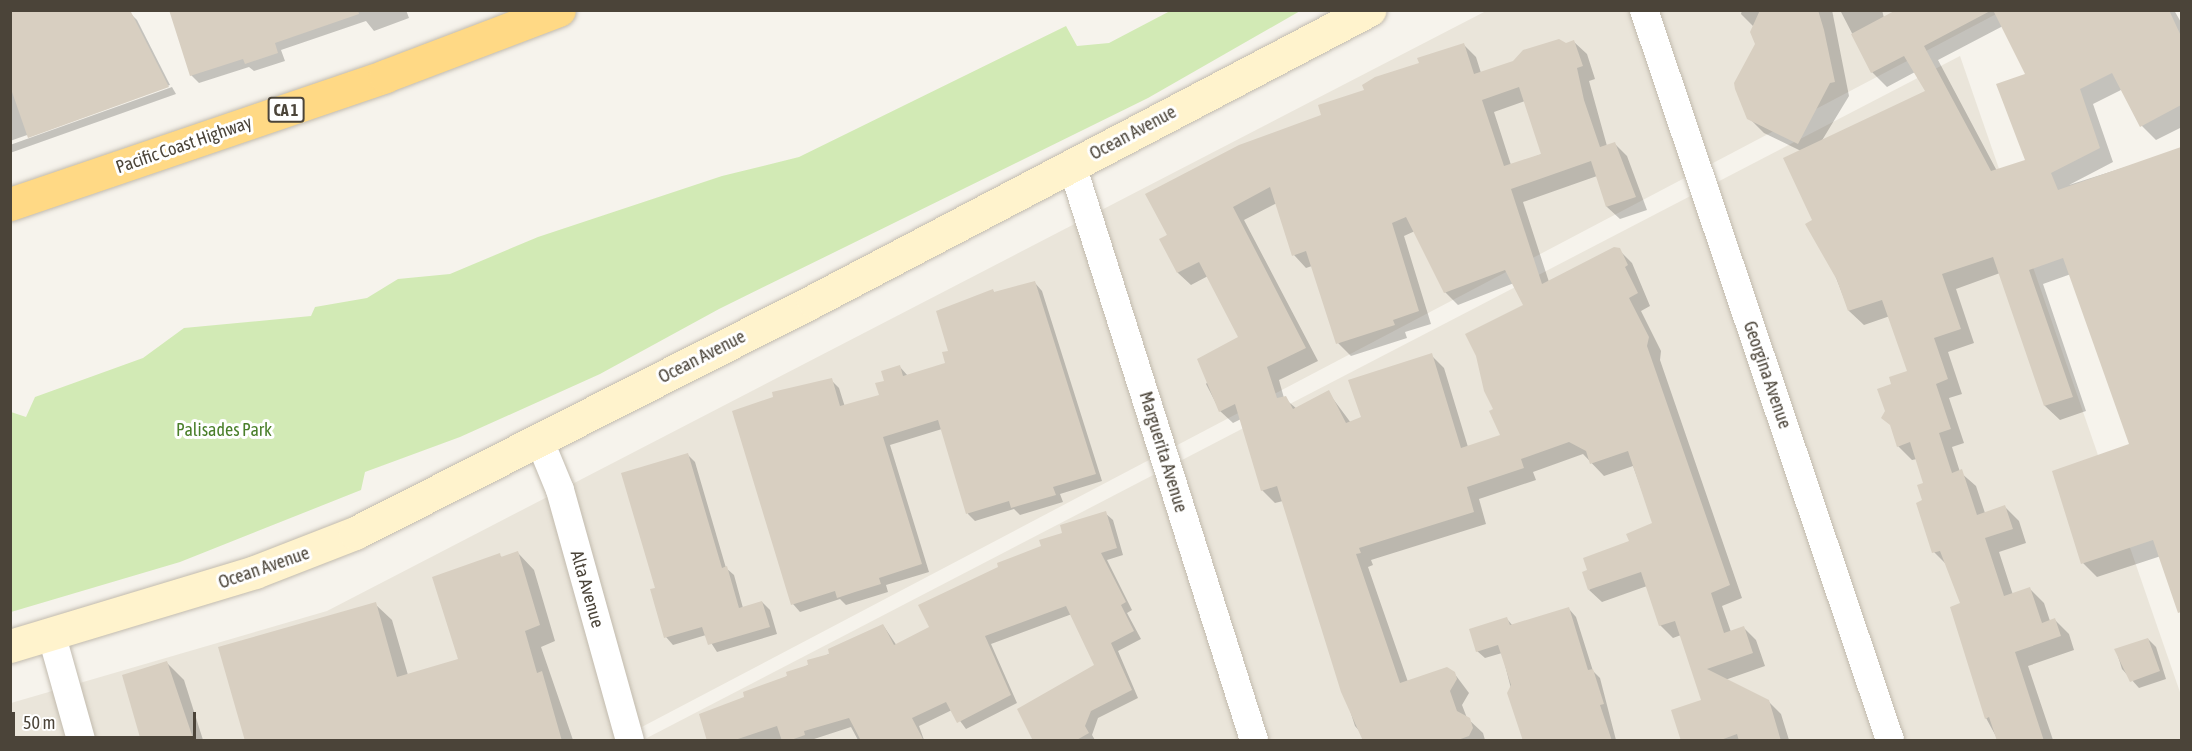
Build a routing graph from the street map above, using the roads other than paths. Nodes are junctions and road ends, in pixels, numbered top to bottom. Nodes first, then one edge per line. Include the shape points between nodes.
1 (559, 10) edge
2 (1369, 10) edge
3 (1644, 10) edge
4 (1072, 165) junction
5 (10, 204) edge
6 (539, 439) junction
7 (51, 633) junction
8 (10, 646) edge
9 (81, 741) edge
10 (630, 741) edge
11 (1254, 741) edge
12 (1890, 741) edge

1 - 5 highway, Pacific Coast Highway / CA 1 via 385,76
2 - 4 main road, Ocean Avenue
3 - 12 street, Georgina Avenue
4 - 6 main road, Ocean Avenue
4 - 11 street, Marguerita Avenue
6 - 7 main road, Ocean Avenue via 309,553
6 - 10 street, Alta Avenue via 560,490
7 - 8 main road, Ocean Avenue
7 - 9 street

